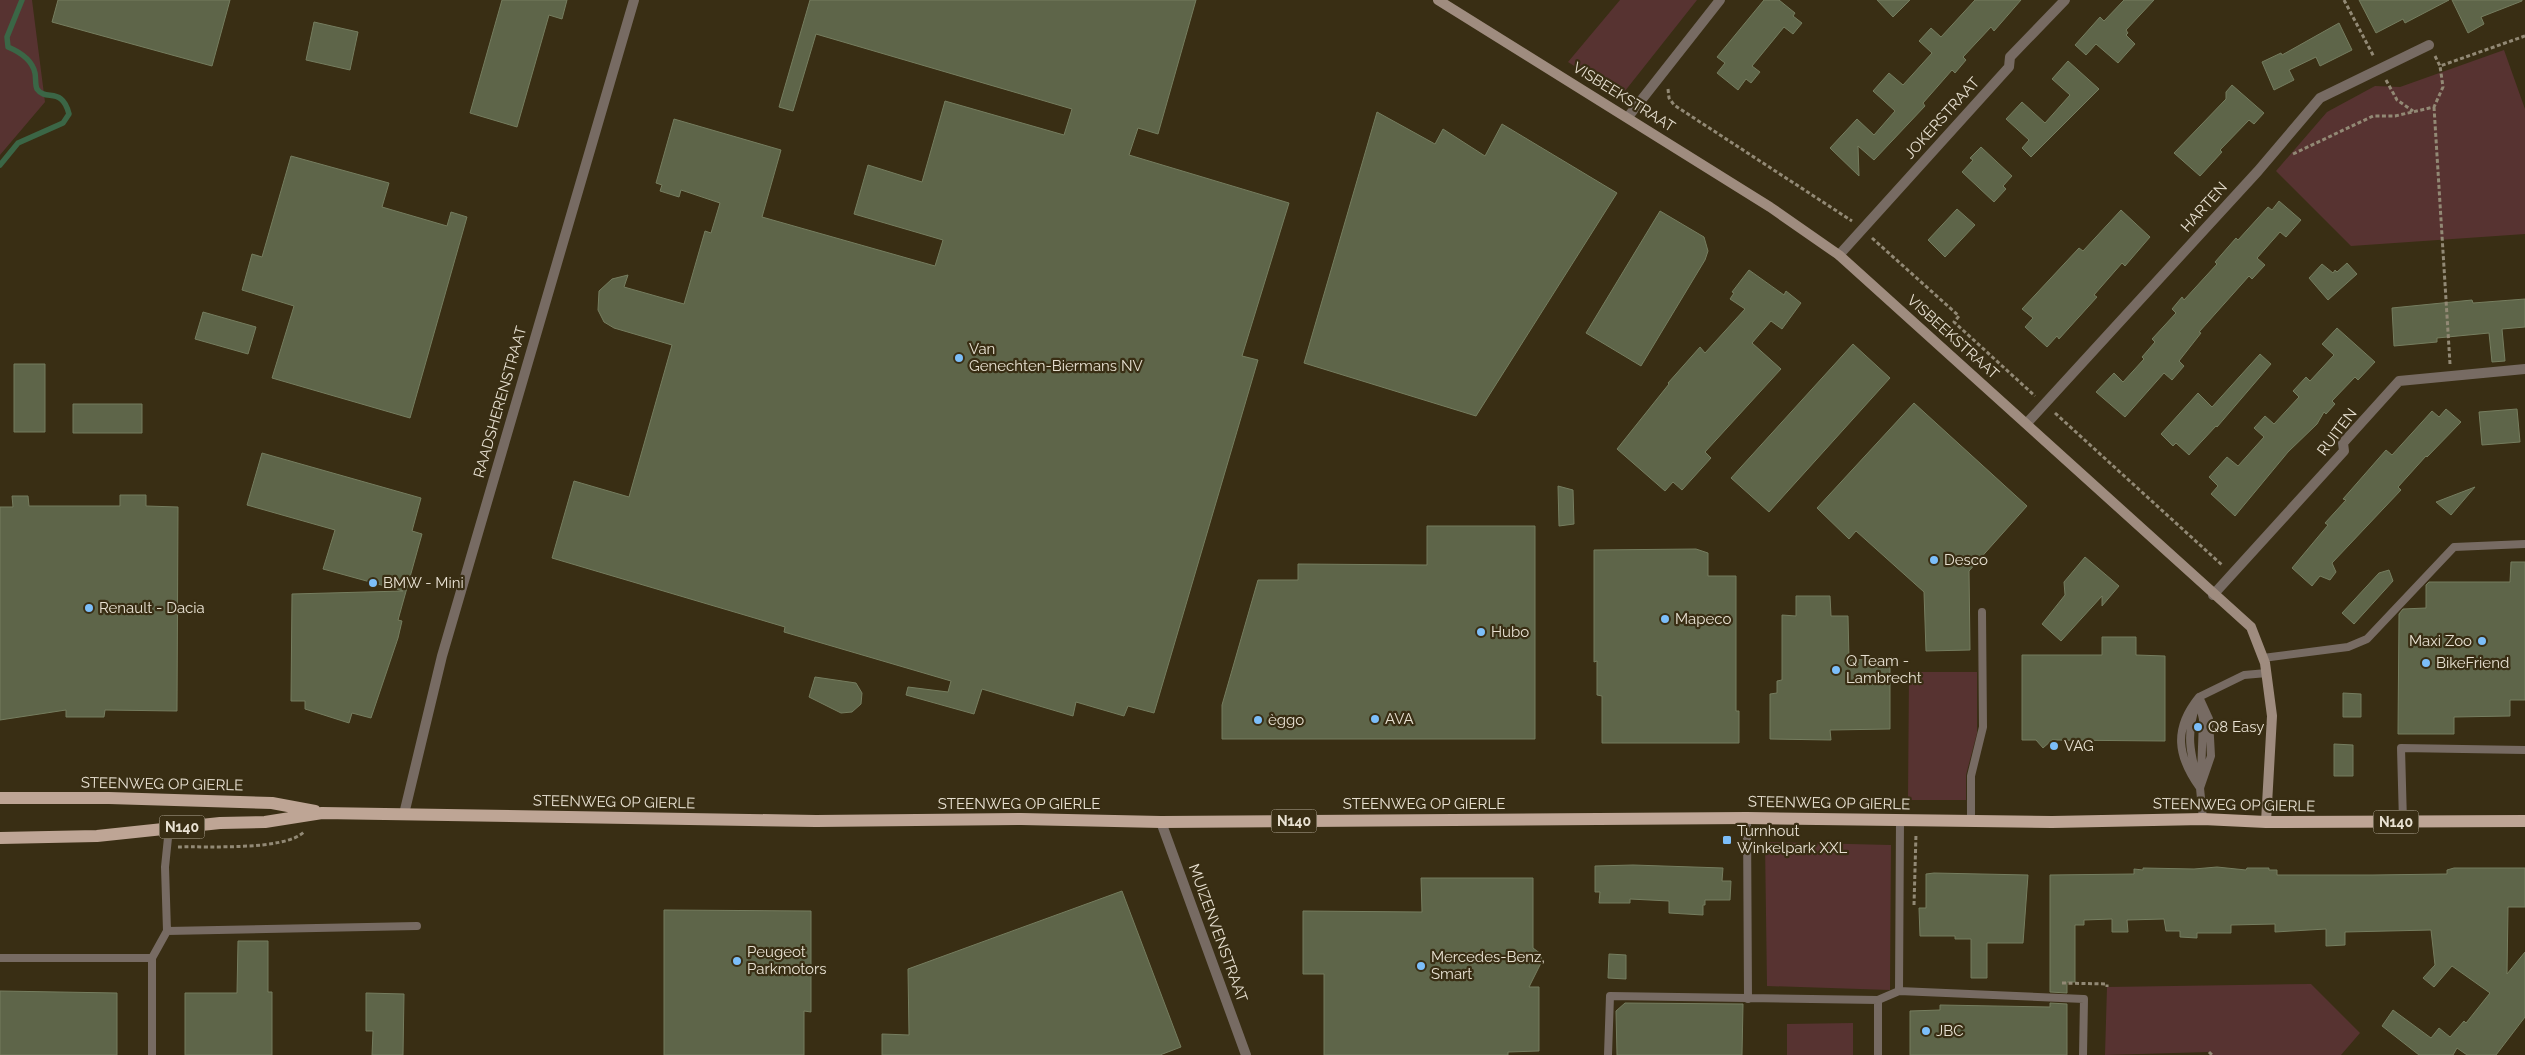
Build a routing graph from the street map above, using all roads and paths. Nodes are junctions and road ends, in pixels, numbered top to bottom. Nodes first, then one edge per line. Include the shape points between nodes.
1 (634, 0) edge
2 (1438, 0) edge
3 (1720, 0) edge
4 (2064, 0) edge
5 (2525, 36) edge
6 (2429, 44) joint
7 (2440, 66) junction
8 (1670, 84) dead end
9 (2434, 107) junction
10 (1628, 117) junction
11 (2284, 158) dead end
12 (1862, 229) junction
13 (1839, 255) junction
14 (2525, 370) edge
15 (2451, 376) junction
16 (2044, 404) junction
17 (2027, 423) junction
18 (2525, 544) edge
19 (2232, 574) junction
20 (2213, 594) junction
21 (1982, 612) dead end
22 (2263, 658) junction
23 (2266, 673) junction
24 (2199, 697) junction
25 (2525, 750) edge
26 (2200, 788) junction
27 (0, 798) edge
28 (322, 813) junction
29 (404, 814) junction
30 (1748, 818) junction
31 (2203, 819) junction
32 (1900, 820) junction
33 (1916, 820) junction
34 (1971, 821) junction
35 (1161, 822) junction
36 (2266, 822) junction
37 (2403, 822) junction
38 (2525, 822) edge
39 (169, 828) junction
40 (0, 838) edge
41 (1914, 912) dead end
42 (417, 926) dead end
43 (166, 932) junction
44 (0, 958) edge
45 (152, 958) junction
46 (2058, 983) dead end
47 (2107, 987) dead end
48 (1899, 991) junction
49 (1748, 999) junction
50 (1878, 1000) junction
51 (152, 1055) edge
52 (1246, 1055) edge
53 (1608, 1055) edge
54 (1878, 1055) edge
55 (2083, 1055) edge

1 - 29 street, RAADSHERENSTRAAT via 442,656
2 - 10 street, VISBEEKSTRAAT
3 - 10 street
4 - 12 street, JOKERSTRAAT via 2010,57 2009,67
5 - 7 path
6 - 7 path
6 - 16 street, HARTEN via 2320,98 2258,171
7 - 9 path via 2443,87
8 - 12 path via 1669,98 1674,105
9 - 11 path via 2395,116 2373,116
9 - 15 path
10 - 13 street, VISBEEKSTRAAT
12 - 13 street, JOKERSTRAAT
12 - 16 path via 1959,316 1954,322
13 - 17 street, VISBEEKSTRAAT
14 - 15 street, RUITEN
15 - 19 street, RUITEN via 2399,381 2343,443 2344,451
16 - 17 street, HARTEN
16 - 19 path
17 - 20 street, VISBEEKSTRAAT
18 - 22 lane via 2454,547 2367,639 2348,647
19 - 20 street, RUITEN
20 - 22 street, VISBEEKSTRAAT via 2251,627
21 - 34 lane via 1983,727 1971,776
22 - 23 street, VISBEEKSTRAAT
23 - 24 lane via 2244,675
23 - 36 street, VISBEEKSTRAAT via 2272,716
24 - 26 lane via 2209,719 2211,756
24 - 26 lane via 2181,725 2182,755
25 - 37 lane via 2401,748
26 - 31 lane
27 - 28 main road, STEENWEG OP GIERLE / N140 via 272,803
28 - 29 main road, STEENWEG OP GIERLE / N140
28 - 39 main road, STEENWEG OP GIERLE / N140 via 266,822
29 - 35 main road, STEENWEG OP GIERLE / N140 via 816,821 1021,819
30 - 32 main road, STEENWEG OP GIERLE / N140
30 - 35 main road, STEENWEG OP GIERLE / N140
30 - 49 lane
31 - 34 main road, STEENWEG OP GIERLE / N140
31 - 36 main road, STEENWEG OP GIERLE / N140
32 - 33 main road, STEENWEG OP GIERLE / N140
32 - 48 lane
33 - 34 main road, STEENWEG OP GIERLE / N140
33 - 41 path
35 - 52 street, MUIZENVENSTRAAT
36 - 37 main road, STEENWEG OP GIERLE / N140
37 - 38 main road, STEENWEG OP GIERLE / N140
39 - 40 main road, STEENWEG OP GIERLE / N140 via 97,836
39 - 43 lane via 165,867
42 - 43 lane
43 - 45 lane
44 - 45 lane
45 - 51 lane
46 - 47 path via 2107,984
48 - 50 lane
48 - 55 lane via 2084,999
49 - 50 lane
49 - 53 lane via 1610,996
50 - 54 lane

